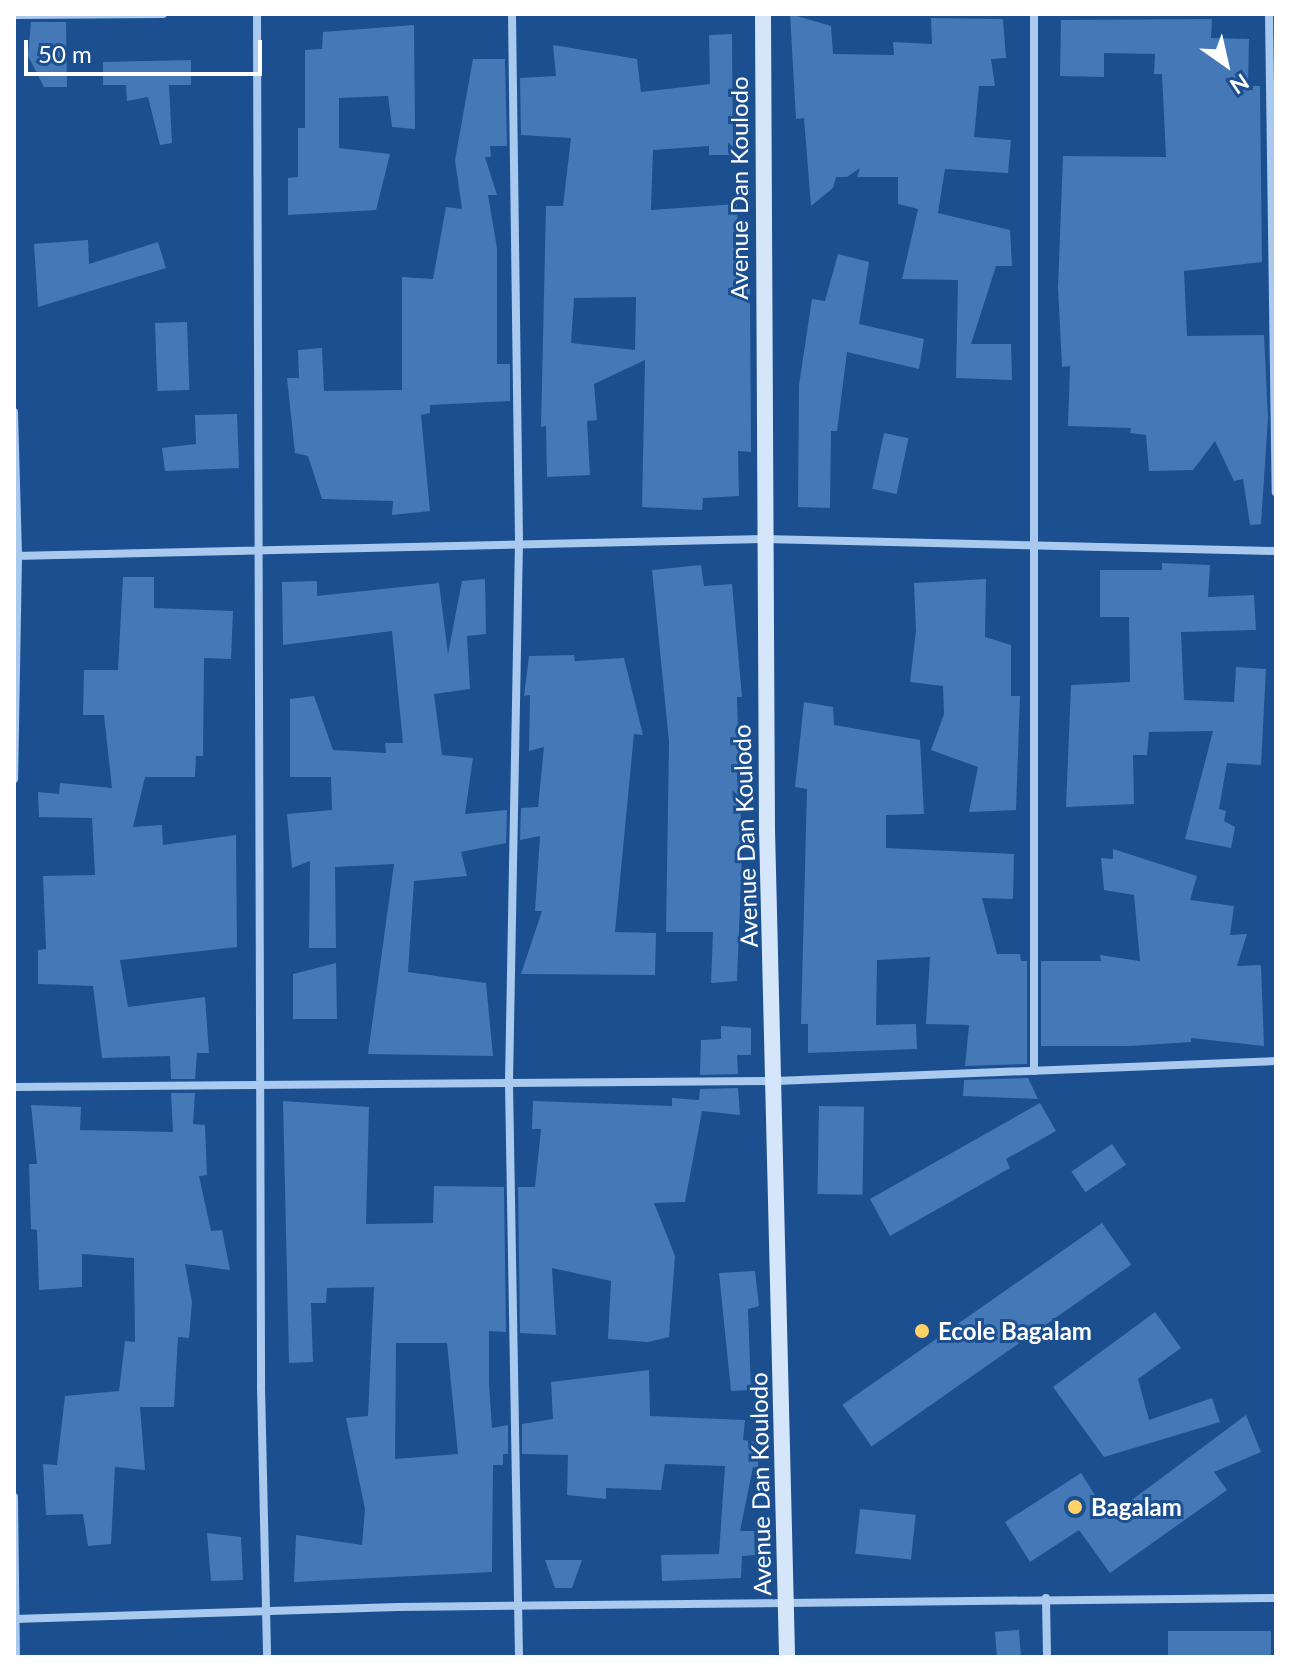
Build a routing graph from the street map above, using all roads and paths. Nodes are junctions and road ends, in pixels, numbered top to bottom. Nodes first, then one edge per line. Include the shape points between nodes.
1 (163, 14) edge
2 (257, 14) edge
3 (512, 14) edge
4 (763, 14) edge
5 (1034, 14) edge
6 (1269, 14) edge
7 (14, 15) edge
8 (14, 412) edge
9 (1276, 492) edge
10 (763, 539) junction
11 (519, 541) junction
12 (1032, 548) junction
13 (1276, 551) edge
14 (259, 554) junction
15 (16, 556) edge
16 (14, 779) edge
17 (1276, 1061) edge
18 (1034, 1071) junction
19 (776, 1081) junction
20 (509, 1084) junction
21 (14, 1087) edge
22 (261, 1087) junction
23 (14, 1497) edge
24 (1046, 1598) junction
25 (1276, 1598) edge
26 (786, 1602) junction
27 (518, 1605) junction
28 (267, 1611) junction
29 (15, 1619) edge
30 (16, 1657) edge
31 (267, 1657) edge
32 (519, 1657) edge
33 (787, 1657) edge
34 (1047, 1657) edge

1 - 7 street
2 - 14 street
3 - 11 street
4 - 10 street, Avenue Dan Koulodo
5 - 12 street
6 - 9 street
8 - 15 street
10 - 11 street
10 - 12 street
10 - 19 street, Avenue Dan Koulodo
11 - 14 street
11 - 20 street
12 - 13 street
12 - 18 street
14 - 15 street
14 - 22 street
15 - 16 street
17 - 18 street
18 - 19 street
19 - 20 street
19 - 26 street, Avenue Dan Koulodo
20 - 22 street
20 - 27 street
21 - 22 street
22 - 28 street
23 - 29 street
24 - 25 street
24 - 26 street
24 - 34 street
26 - 27 street
26 - 33 street, Avenue Dan Koulodo
27 - 28 street
27 - 32 street
28 - 29 street
28 - 31 street
29 - 30 street

